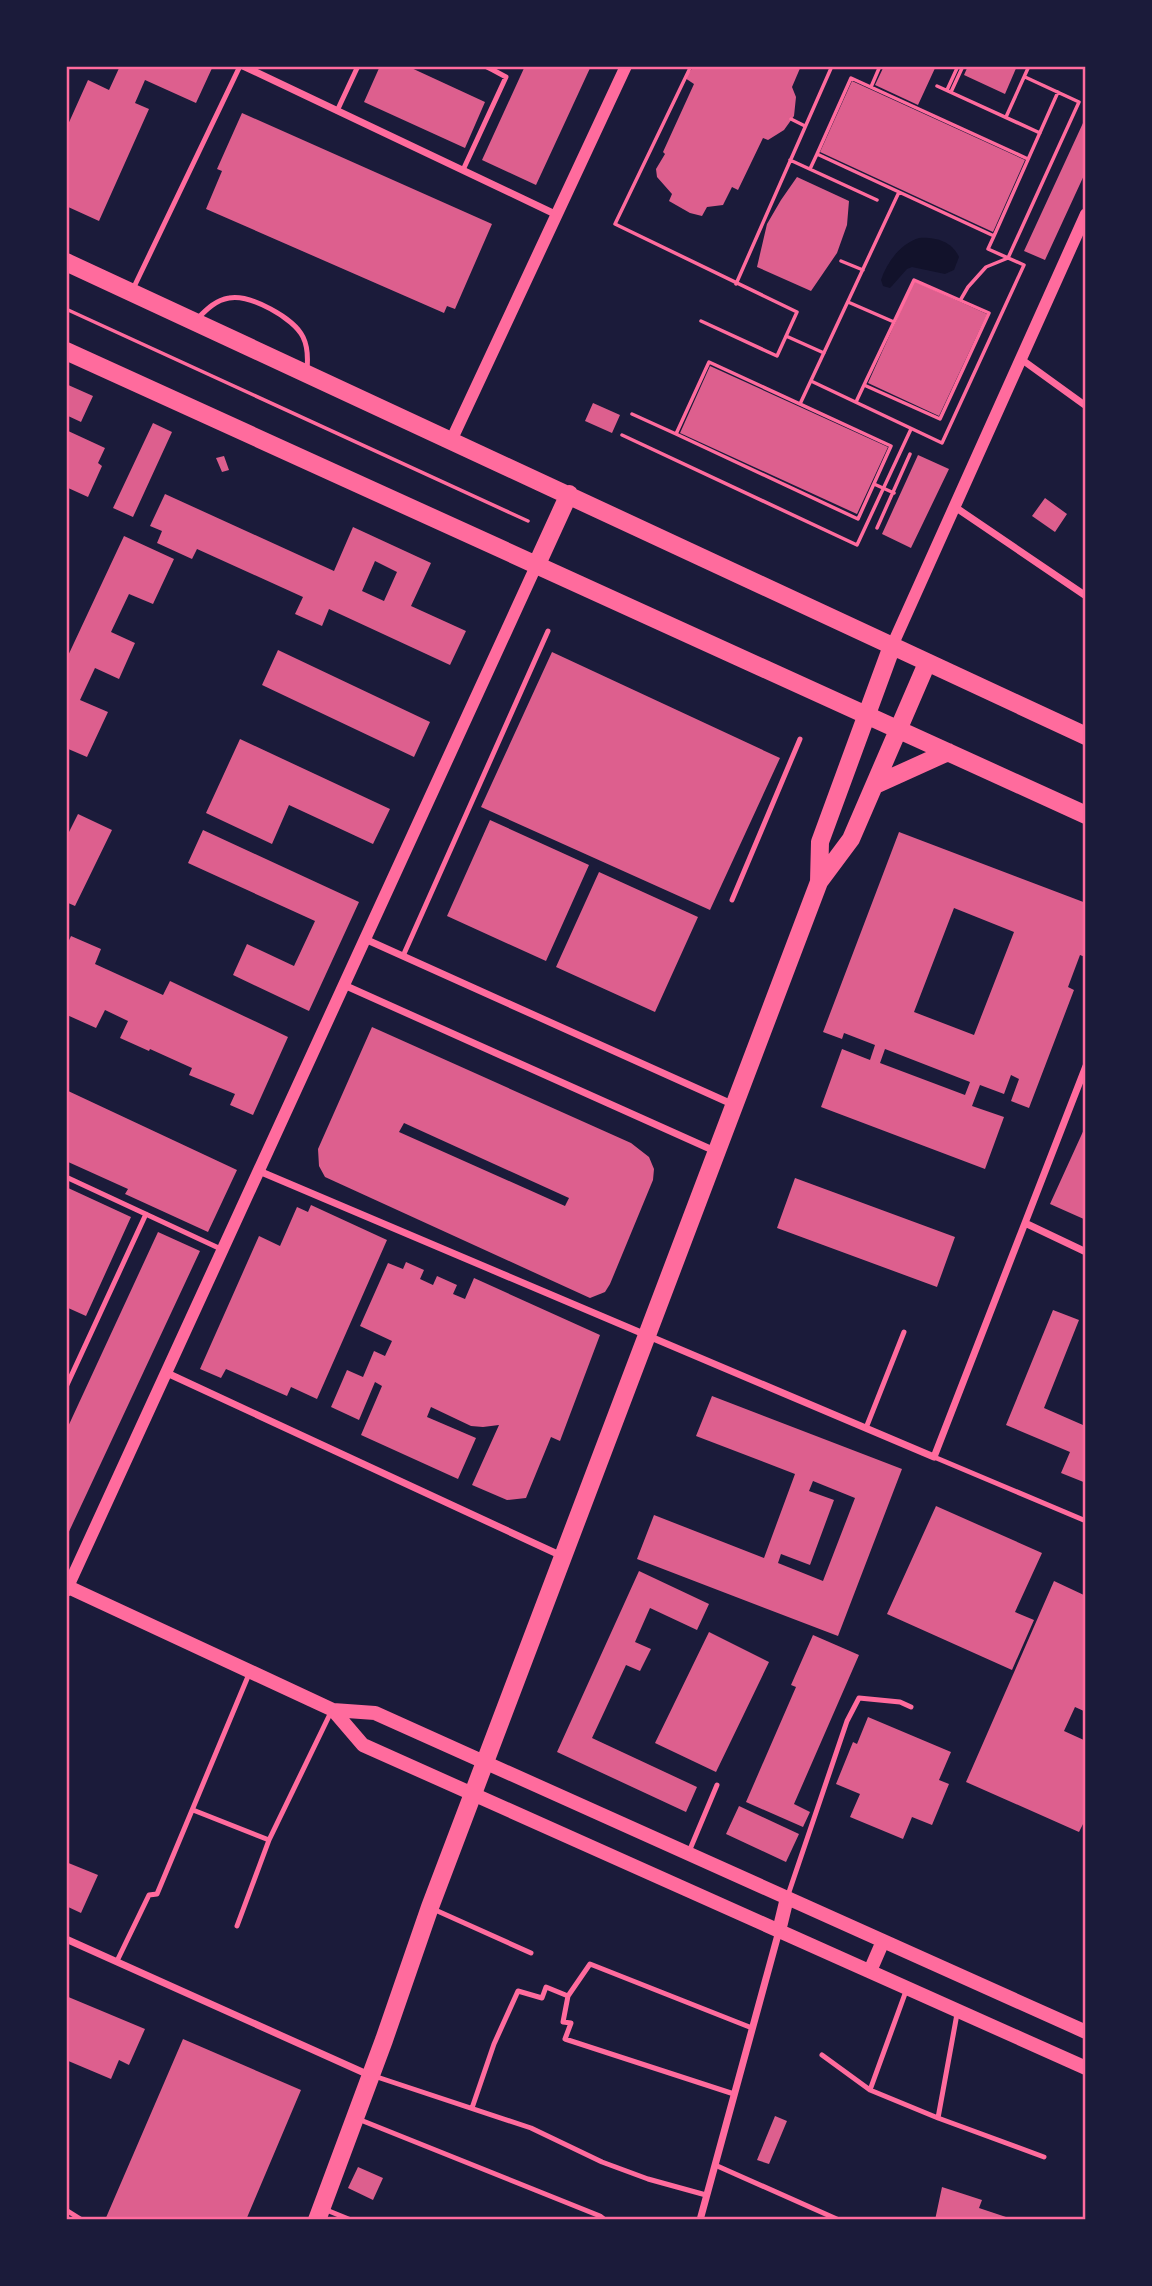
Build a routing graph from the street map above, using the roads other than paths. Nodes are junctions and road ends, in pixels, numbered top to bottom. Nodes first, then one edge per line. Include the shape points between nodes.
1 (242, 66) edge
2 (358, 66) edge
3 (485, 66) edge
4 (626, 66) edge
5 (494, 68) edge
6 (337, 111) junction
7 (463, 170) junction
8 (1086, 214) edge
9 (557, 215) junction
10 (66, 262) edge
11 (132, 292) junction
12 (194, 322) junction
13 (66, 351) edge
14 (1021, 359) junction
15 (307, 376) junction
16 (1086, 406) edge
17 (451, 441) junction
18 (569, 494) junction
19 (955, 506) junction
20 (537, 564) junction
21 (1086, 596) edge
22 (548, 631) dead end
23 (892, 646) junction
24 (928, 663) junction
25 (866, 716) junction
26 (899, 730) junction
27 (1086, 736) edge
28 (800, 739) dead end
29 (948, 752) junction
30 (875, 785) junction
31 (1086, 815) edge
32 (819, 882) junction
33 (732, 900) dead end
34 (365, 939) junction
35 (403, 956) junction
36 (344, 985) junction
37 (1086, 1066) edge
38 (735, 1106) junction
39 (717, 1152) junction
40 (259, 1171) junction
41 (66, 1177) edge
42 (146, 1214) junction
43 (1025, 1223) junction
44 (223, 1250) junction
45 (1086, 1252) edge
46 (904, 1332) dead end
47 (648, 1335) junction
48 (167, 1373) junction
49 (67, 1386) edge
50 (866, 1428) junction
51 (934, 1457) junction
52 (1086, 1521) edge
53 (564, 1557) junction
54 (67, 1588) edge
55 (250, 1672) junction
56 (911, 1707) dead end
57 (333, 1710) junction
58 (486, 1763) junction
59 (717, 1785) dead end
60 (474, 1794) junction
61 (193, 1810) junction
62 (269, 1840) junction
63 (688, 1853) junction
64 (787, 1898) junction
65 (430, 1908) junction
66 (237, 1926) dead end
67 (779, 1931) junction
68 (66, 1939) edge
69 (883, 1941) junction
70 (531, 1953) dead end
71 (117, 1961) junction
72 (870, 1971) junction
73 (907, 1988) junction
74 (568, 1996) junction
75 (957, 2011) junction
76 (752, 2028) junction
77 (1086, 2032) edge
78 (822, 2056) dead end
79 (1086, 2068) edge
80 (370, 2075) junction
81 (870, 2090) junction
82 (734, 2094) junction
83 (472, 2108) junction
84 (355, 2118) junction
85 (938, 2118) junction
86 (1044, 2157) dead end
87 (715, 2165) junction
88 (706, 2195) junction
89 (66, 2210) edge
90 (319, 2214) edge
91 (601, 2218) edge
92 (82, 2220) edge
93 (351, 2220) edge
94 (700, 2220) edge
95 (839, 2220) edge

1 - 6 street
1 - 11 lane
2 - 6 lane
3 - 5 lane
4 - 9 street
5 - 7 lane via 506,76
6 - 7 street
7 - 9 street
8 - 14 street
9 - 17 street
10 - 11 main road
11 - 12 main road
12 - 15 main road
12 - 15 lane via 215,303 231,298 251,300 289,319 303,336
13 - 20 main road
14 - 16 street
14 - 19 street
15 - 17 main road
17 - 18 main road
18 - 20 main road
18 - 23 main road
19 - 21 street
19 - 23 street
20 - 25 main road
20 - 34 street
22 - 35 lane
23 - 24 main road
23 - 25 main road
24 - 26 main road
24 - 27 main road
25 - 26 main road
25 - 32 main road via 820,842
26 - 29 main road
26 - 30 main road
28 - 33 lane
29 - 30 main road
29 - 31 main road
30 - 32 main road via 851,839
32 - 38 main road
34 - 35 street
34 - 36 street
35 - 38 street
36 - 39 street
36 - 40 street
37 - 43 street
38 - 39 main road
39 - 47 main road
40 - 44 street
40 - 47 street
41 - 42 lane
42 - 44 lane
42 - 49 lane
43 - 45 street
43 - 51 street
44 - 48 street
46 - 50 lane
47 - 50 street
47 - 53 main road
48 - 53 street
48 - 54 street
50 - 51 street
51 - 52 lane
53 - 58 main road
54 - 55 main road
55 - 57 main road
55 - 61 lane
56 - 64 lane via 859,1698 847,1721
57 - 58 main road via 375,1713
57 - 60 main road via 363,1745
57 - 62 lane
58 - 60 main road
58 - 63 main road
59 - 63 lane
60 - 65 main road
60 - 67 main road
61 - 62 lane
61 - 71 lane via 158,1894 149,1895
62 - 66 lane
63 - 64 main road
64 - 67 main road
64 - 69 main road
65 - 70 lane
65 - 80 main road
67 - 72 main road
67 - 76 street
68 - 71 street
69 - 72 main road
69 - 77 main road
71 - 80 street
72 - 73 main road
73 - 75 main road
73 - 81 lane
74 - 76 lane via 590,1964
74 - 82 lane via 562,2022 571,2022 565,2039
74 - 83 lane via 546,1987 542,1998 518,1991
75 - 79 main road
75 - 85 lane
76 - 82 street
78 - 81 lane
80 - 83 lane
80 - 84 main road
81 - 85 lane
82 - 87 street
83 - 88 lane via 531,2128 602,2162
84 - 90 main road
84 - 91 lane
85 - 86 lane
87 - 88 street
87 - 95 lane
88 - 94 street
89 - 92 lane
90 - 93 lane

